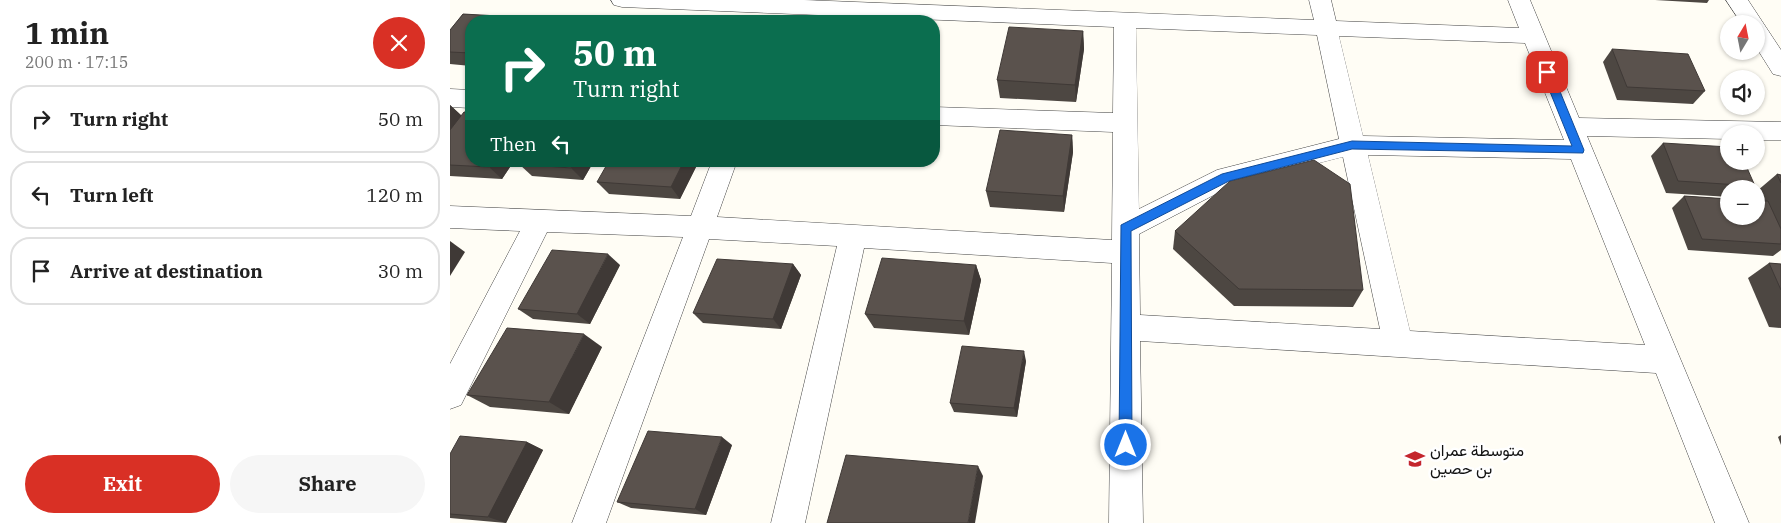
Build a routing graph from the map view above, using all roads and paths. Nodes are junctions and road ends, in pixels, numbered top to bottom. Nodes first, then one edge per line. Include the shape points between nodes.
1 (622, 0) edge
2 (1320, 0) edge
3 (1519, 0) edge
4 (1737, 0) edge
5 (650, 1) edge
6 (782, 9) edge
7 (1747, 15) edge
8 (1125, 20) junction
9 (1325, 28) junction
10 (1532, 36) junction
11 (1765, 43) edge
12 (1781, 68) edge
13 (450, 98) edge
14 (465, 99) edge
15 (940, 116) edge
16 (1125, 123) junction
17 (1781, 130) edge
18 (1574, 139) junction
19 (1352, 145) junction
20 (722, 167) edge
21 (450, 217) edge
22 (539, 220) junction
23 (700, 227) junction
24 (853, 236) junction
25 (1125, 240) junction
26 (1126, 327) junction
27 (1398, 344) junction
28 (1666, 360) junction
29 (450, 395) edge
30 (589, 523) edge
31 (788, 523) edge
32 (1126, 523) edge
33 (1732, 523) edge

1 - 5 street
2 - 9 street
3 - 10 street
4 - 7 street
5 - 6 street
6 - 8 street
8 - 9 street
8 - 16 street
9 - 10 street
9 - 19 street
10 - 18 street
11 - 12 street
13 - 14 street
15 - 16 street
16 - 25 street
17 - 18 street
18 - 19 street
18 - 28 street
19 - 25 street via 1226,177
19 - 27 street
20 - 23 street
21 - 22 street
22 - 23 street
22 - 29 street
23 - 24 street
23 - 30 street
24 - 25 street
24 - 31 street
25 - 26 street
26 - 27 street
26 - 32 street
27 - 28 street
28 - 33 street

